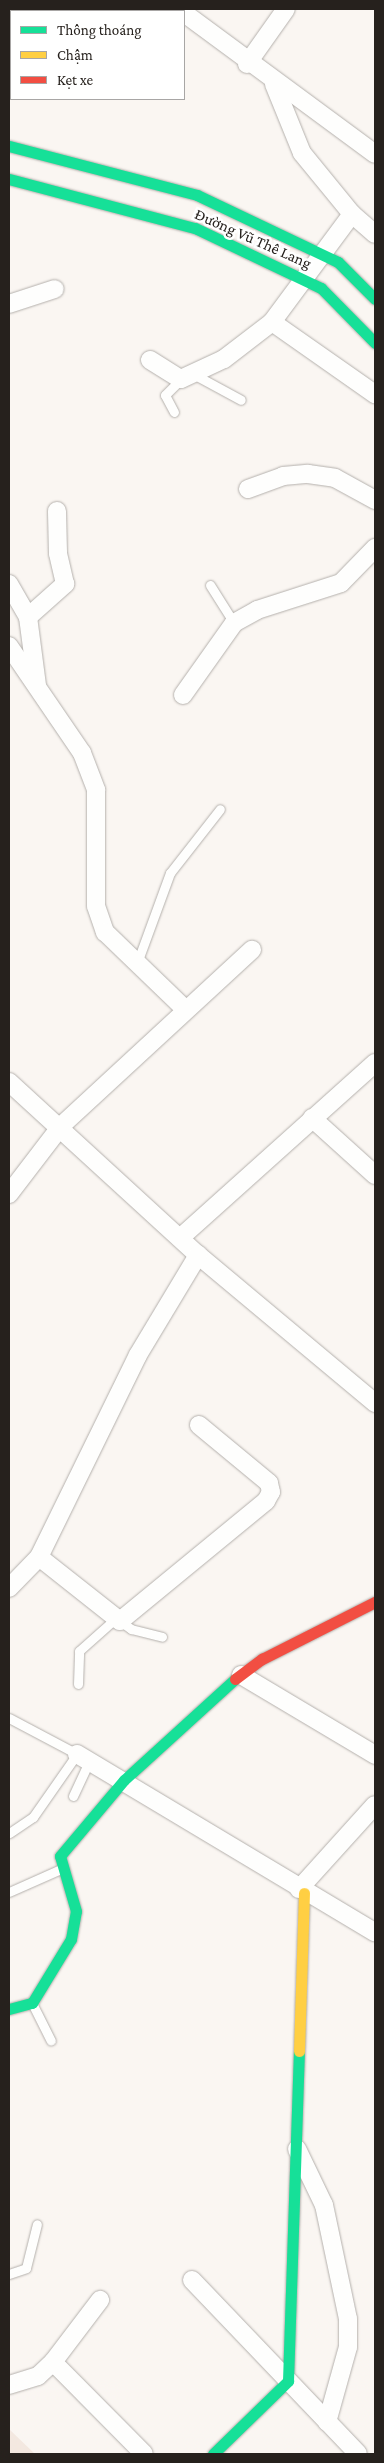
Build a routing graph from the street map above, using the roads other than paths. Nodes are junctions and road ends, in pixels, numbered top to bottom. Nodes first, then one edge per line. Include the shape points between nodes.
1 (286, 9) edge
2 (190, 13) edge
3 (247, 64) junction
4 (274, 84) junction
5 (9, 146) edge
6 (375, 154) edge
7 (9, 179) edge
8 (352, 214) junction
9 (374, 231) edge
10 (320, 254) junction
11 (304, 280) junction
12 (56, 289) dead end
13 (375, 299) edge
14 (9, 304) edge
15 (272, 322) junction
16 (375, 343) edge
17 (150, 360) dead end
18 (188, 377) junction
19 (375, 394) edge
20 (241, 400) dead end
21 (174, 412) dead end
22 (248, 489) dead end
23 (375, 500) edge
24 (57, 511) dead end
25 (375, 548) edge
26 (9, 584) edge
27 (210, 585) dead end
28 (28, 617) junction
29 (234, 623) junction
30 (9, 646) edge
31 (38, 688) junction
32 (183, 696) dead end
33 (220, 809) dead end
34 (252, 950) dead end
35 (137, 964) junction
36 (186, 1010) junction
37 (375, 1063) edge
38 (9, 1082) edge
39 (312, 1118) junction
40 (61, 1126) junction
41 (375, 1176) edge
42 (9, 1194) edge
43 (180, 1238) junction
44 (198, 1255) junction
45 (375, 1403) edge
46 (199, 1425) dead end
47 (39, 1557) junction
48 (9, 1588) edge
49 (375, 1602) edge
50 (118, 1620) junction
51 (162, 1637) dead end
52 (241, 1675) junction
53 (78, 1684) dead end
54 (9, 1718) edge
55 (375, 1755) edge
56 (83, 1757) junction
57 (124, 1780) junction
58 (73, 1796) dead end
59 (375, 1805) edge
60 (9, 1833) edge
61 (61, 1869) junction
62 (302, 1891) junction
63 (9, 1892) edge
64 (375, 1932) edge
65 (32, 2003) junction
66 (9, 2009) edge
67 (51, 2041) dead end
68 (296, 2146) junction
69 (37, 2224) dead end
70 (9, 2274) edge
71 (192, 2280) dead end
72 (100, 2300) dead end
73 (53, 2362) junction
74 (288, 2381) junction
75 (9, 2385) edge
76 (327, 2422) junction
77 (144, 2454) edge
78 (213, 2454) edge
79 (358, 2454) edge

1 - 3 street
2 - 3 street
3 - 4 street
4 - 6 street
4 - 8 street via 302,153
5 - 10 street, Đường Vũ Thê Lang via 197,195
7 - 11 street, Đường Vũ Thê Lang via 195,228
8 - 9 street
8 - 10 street
10 - 11 street
10 - 13 street, Đường Vũ Thê Lang via 338,262
11 - 15 street
11 - 16 street, Đường Vũ Thê Lang via 321,288
12 - 14 street
15 - 18 street
15 - 19 street
17 - 18 street
18 - 20 lane
18 - 21 lane via 165,395
22 - 23 street via 283,476 308,474 335,478
24 - 28 street via 58,553 65,584
25 - 29 street via 342,583 257,610
26 - 28 street
27 - 29 lane
28 - 31 street
29 - 32 street
30 - 31 street
31 - 35 street via 82,753 96,790 96,906 105,932
33 - 35 lane via 170,873
34 - 36 street
35 - 36 street
36 - 40 street
37 - 39 street
38 - 40 street
39 - 41 street
39 - 43 street
40 - 42 street
40 - 43 street
43 - 44 street
44 - 45 street
44 - 47 street via 138,1355
46 - 50 street via 269,1483 271,1492
47 - 48 street
47 - 50 street
49 - 52 street via 361,1613 309,1632
50 - 51 lane via 131,1630
50 - 53 lane via 78,1651
52 - 55 street
52 - 57 street
54 - 56 lane
56 - 57 street
56 - 58 lane
56 - 60 lane via 33,1817
57 - 61 street via 66,1844 60,1856
57 - 62 street
59 - 62 street
61 - 63 lane
61 - 65 street via 76,1911 77,1927
62 - 64 street
62 - 68 street
65 - 66 street
65 - 67 lane
68 - 74 street
68 - 76 street via 324,2205 348,2319 348,2347
69 - 70 lane via 26,2268
71 - 74 street
72 - 73 street
73 - 75 street via 38,2376
73 - 77 street
74 - 76 street
74 - 78 street
76 - 79 street

